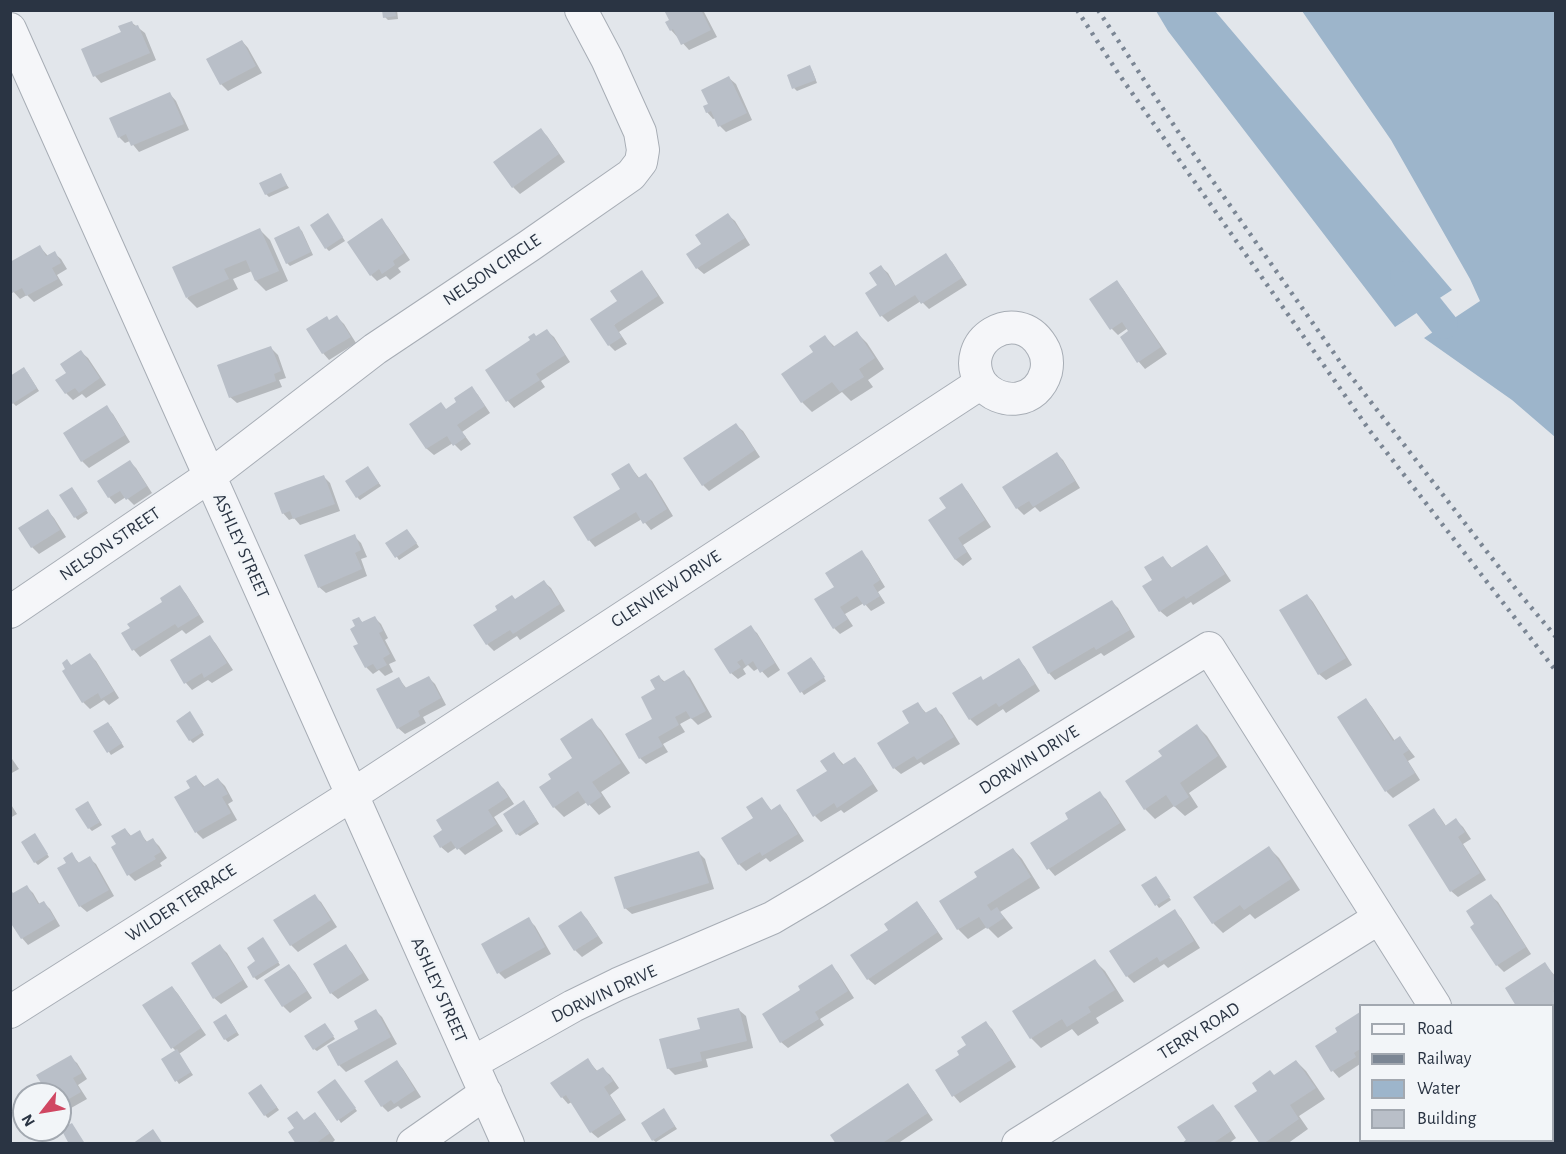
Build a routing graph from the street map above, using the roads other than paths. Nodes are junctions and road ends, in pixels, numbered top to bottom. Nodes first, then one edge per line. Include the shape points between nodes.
1 (581, 10) edge
2 (10, 29) edge
3 (981, 383) dead end
4 (210, 476) junction
5 (10, 612) edge
6 (352, 795) junction
7 (1379, 918) junction
8 (1434, 1004) edge
9 (10, 1012) edge
10 (472, 1063) junction
11 (486, 1093) junction
12 (413, 1143) edge
13 (508, 1143) edge
14 (1018, 1143) edge

1 - 4 street, NELSON CIRCLE via 640,132 641,162 631,175 375,349
2 - 4 street, ASHLEY STREET
3 - 6 street, GLENVIEW DRIVE
4 - 5 street, NELSON STREET
4 - 6 street, ASHLEY STREET
6 - 9 street, WILDER TERRACE
6 - 10 street, ASHLEY STREET
7 - 8 street, DORWIN DRIVE
7 - 10 street, DORWIN DRIVE via 1209,648 772,918 618,984
7 - 14 street, TERRY ROAD
10 - 11 street, ASHLEY STREET
11 - 12 street
11 - 13 street, ASHLEY STREET

